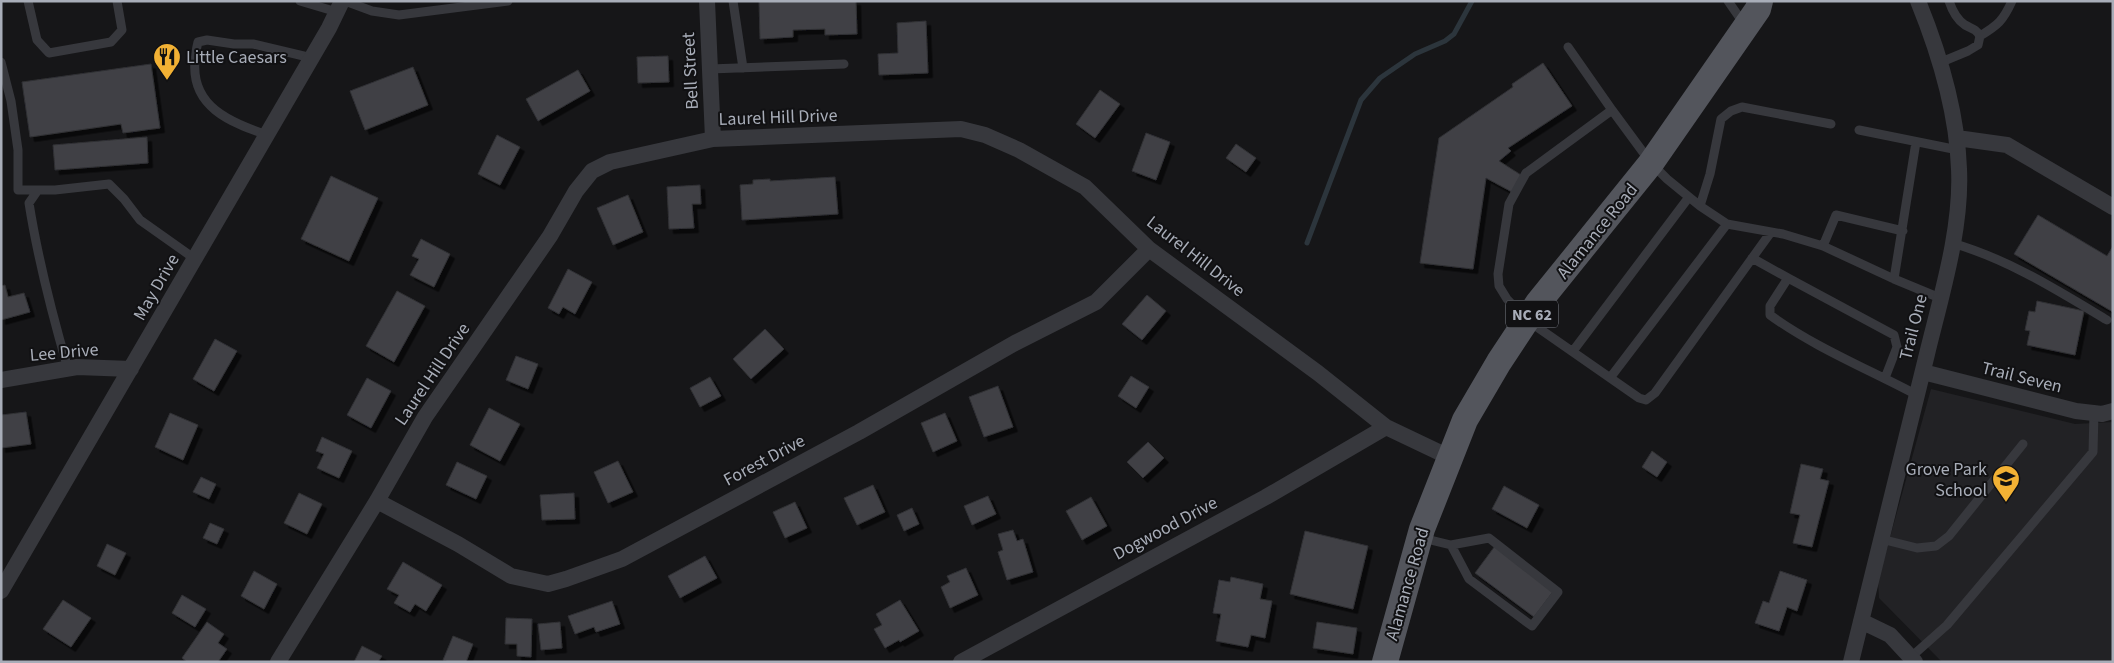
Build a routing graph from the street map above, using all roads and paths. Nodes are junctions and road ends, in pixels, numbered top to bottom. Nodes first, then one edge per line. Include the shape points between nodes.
1 (28, 1) edge
2 (118, 1) edge
3 (300, 1) edge
4 (508, 1) edge
5 (707, 1) edge
6 (733, 1) edge
7 (1728, 1) edge
8 (1918, 1) edge
9 (1949, 1) edge
10 (2012, 1) edge
11 (341, 5) edge
12 (1759, 9) edge
13 (1980, 36) junction
14 (1568, 47) dead end
15 (312, 58) junction
16 (1, 62) edge
17 (1940, 63) junction
18 (844, 64) dead end
19 (743, 68) junction
20 (710, 69) junction
21 (1612, 110) junction
22 (1831, 124) dead end
23 (1860, 130) dead end
24 (267, 135) junction
25 (713, 139) junction
26 (1916, 142) junction
27 (1958, 144) junction
28 (1651, 163) junction
29 (38, 190) junction
30 (1689, 197) junction
31 (1700, 206) junction
32 (2113, 207) edge
33 (1727, 224) junction
34 (1903, 231) junction
35 (1772, 232) junction
36 (1952, 243) junction
37 (1823, 246) junction
38 (1149, 249) junction
39 (195, 258) junction
40 (1752, 258) junction
41 (1788, 278) junction
42 (1894, 279) junction
43 (1940, 298) junction
44 (1527, 320) junction
45 (2107, 320) dead end
46 (1573, 351) junction
47 (68, 369) junction
48 (131, 369) junction
49 (1923, 372) junction
50 (1610, 378) junction
51 (1885, 378) junction
52 (1, 380) edge
53 (1917, 395) junction
54 (2113, 411) edge
55 (2094, 413) junction
56 (1386, 427) junction
57 (2023, 444) dead end
58 (1449, 457) junction
59 (378, 501) junction
60 (1420, 537) junction
61 (1881, 539) junction
62 (1452, 545) junction
63 (1, 591) edge
64 (1861, 621) junction
65 (1913, 659) edge
66 (278, 662) edge
67 (961, 662) edge
68 (1385, 662) edge
69 (1851, 662) edge

1 - 2 lane via 37,40 49,53 111,42 122,30
3 - 11 lane
4 - 11 lane via 400,15
5 - 20 street, Bell Street
6 - 19 lane
7 - 12 lane
8 - 17 street, Trail One
9 - 13 lane via 1957,19 1975,28
10 - 13 lane via 2004,19
11 - 15 street, May Drive
12 - 28 main road, Alamance Road / NC 62
13 - 17 lane via 1978,45
14 - 21 lane
15 - 24 street, May Drive
15 - 24 lane via 253,44 198,42 194,72 197,88 209,106 239,125
16 - 29 lane via 18,150 18,190
17 - 27 street, Trail One via 1950,96
18 - 19 lane
19 - 20 lane
20 - 25 street, Bell Street
21 - 28 lane
21 - 44 lane via 1526,173 1509,204 1499,286 1506,299
22 - 31 lane via 1742,107 1731,111 1721,119
23 - 26 lane
24 - 39 street, May Drive
25 - 38 street, Laurel Hill Drive via 961,129 985,135 1020,150 1085,187
25 - 59 street, Laurel Hill Drive via 610,162 592,171 424,417
26 - 27 lane
26 - 34 lane
27 - 32 street via 2007,145
27 - 36 street, Trail One via 1957,210
28 - 30 lane
28 - 44 main road, Alamance Road / NC 62
29 - 39 lane via 109,184 140,220
29 - 47 lane via 29,204 51,310
30 - 31 lane
30 - 46 lane
31 - 33 lane
33 - 35 lane
33 - 50 lane
34 - 37 lane via 1836,215
34 - 42 lane
35 - 37 lane
35 - 40 lane
36 - 43 street, Trail One
36 - 45 lane via 2000,259
37 - 42 lane
38 - 56 street, Laurel Hill Drive
38 - 59 street, Forest Drive via 1096,302 1015,343 859,432 622,559 566,579 548,584 511,576
39 - 48 street, May Drive
40 - 41 lane
40 - 50 lane via 1655,394 1646,400 1640,398
41 - 51 lane via 1894,336 1897,347
41 - 51 lane via 1770,306 1770,314 1788,328
42 - 43 lane
43 - 49 street, Trail One
44 - 46 lane
44 - 58 main road, Alamance Road / NC 62 via 1465,420
46 - 50 lane
47 - 48 street, Lee Drive
47 - 52 street, Lee Drive
48 - 63 street, May Drive
49 - 53 street, Trail One
49 - 55 street, Trail Seven
51 - 53 lane
53 - 61 street, Trail One
54 - 55 street, Trail Seven
55 - 65 lane via 2094,452 1948,625
56 - 58 street, Laurel Hill Drive
56 - 67 street, Dogwood Drive via 1266,497
57 - 61 lane via 1949,536 1936,546 1917,548
58 - 60 main road, Alamance Road / NC 62
59 - 66 street, Laurel Hill Drive
60 - 62 lane
60 - 68 main road, Alamance Road / NC 62
61 - 64 street, Trail One
62 - 62 lane via 1469,579 1532,626 1558,592 1489,538
64 - 65 street via 1890,635
64 - 69 street, Trail One

